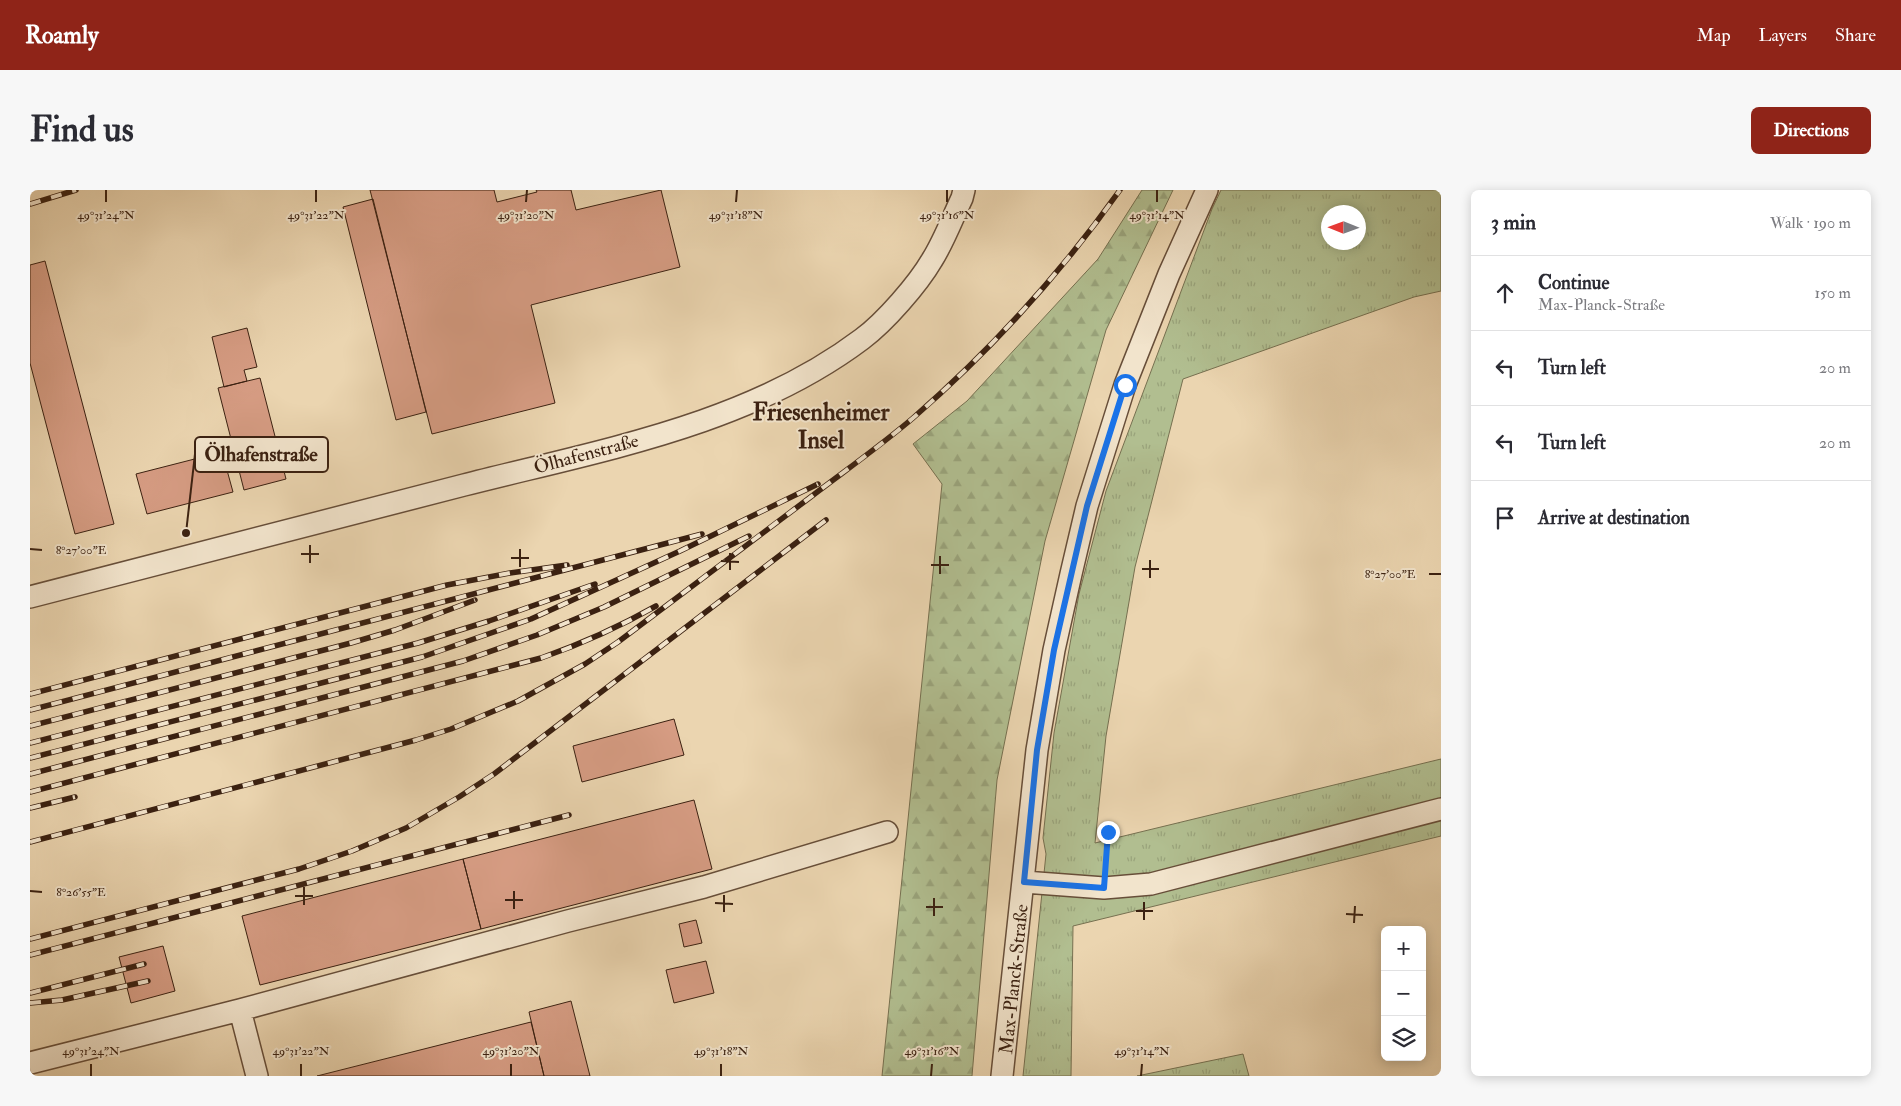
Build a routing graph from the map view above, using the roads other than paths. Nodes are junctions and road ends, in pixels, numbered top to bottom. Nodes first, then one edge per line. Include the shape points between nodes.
1 (964, 190) edge
2 (1207, 190) edge
3 (30, 597) edge
4 (1441, 809) edge
5 (887, 832) dead end
6 (1024, 882) junction
7 (240, 1010) junction
8 (30, 1063) edge
9 (256, 1076) edge
10 (1002, 1076) edge

1 - 3 street, Ölhafenstraße via 932,260 904,298 865,337 774,393 723,414 630,442
2 - 6 street, Max-Planck-Straße via 1125,385 1087,506 1054,650 1037,750
4 - 6 street via 1151,884 1104,888
5 - 7 street via 704,887
6 - 10 street, Max-Planck-Straße
7 - 8 street
7 - 9 street

